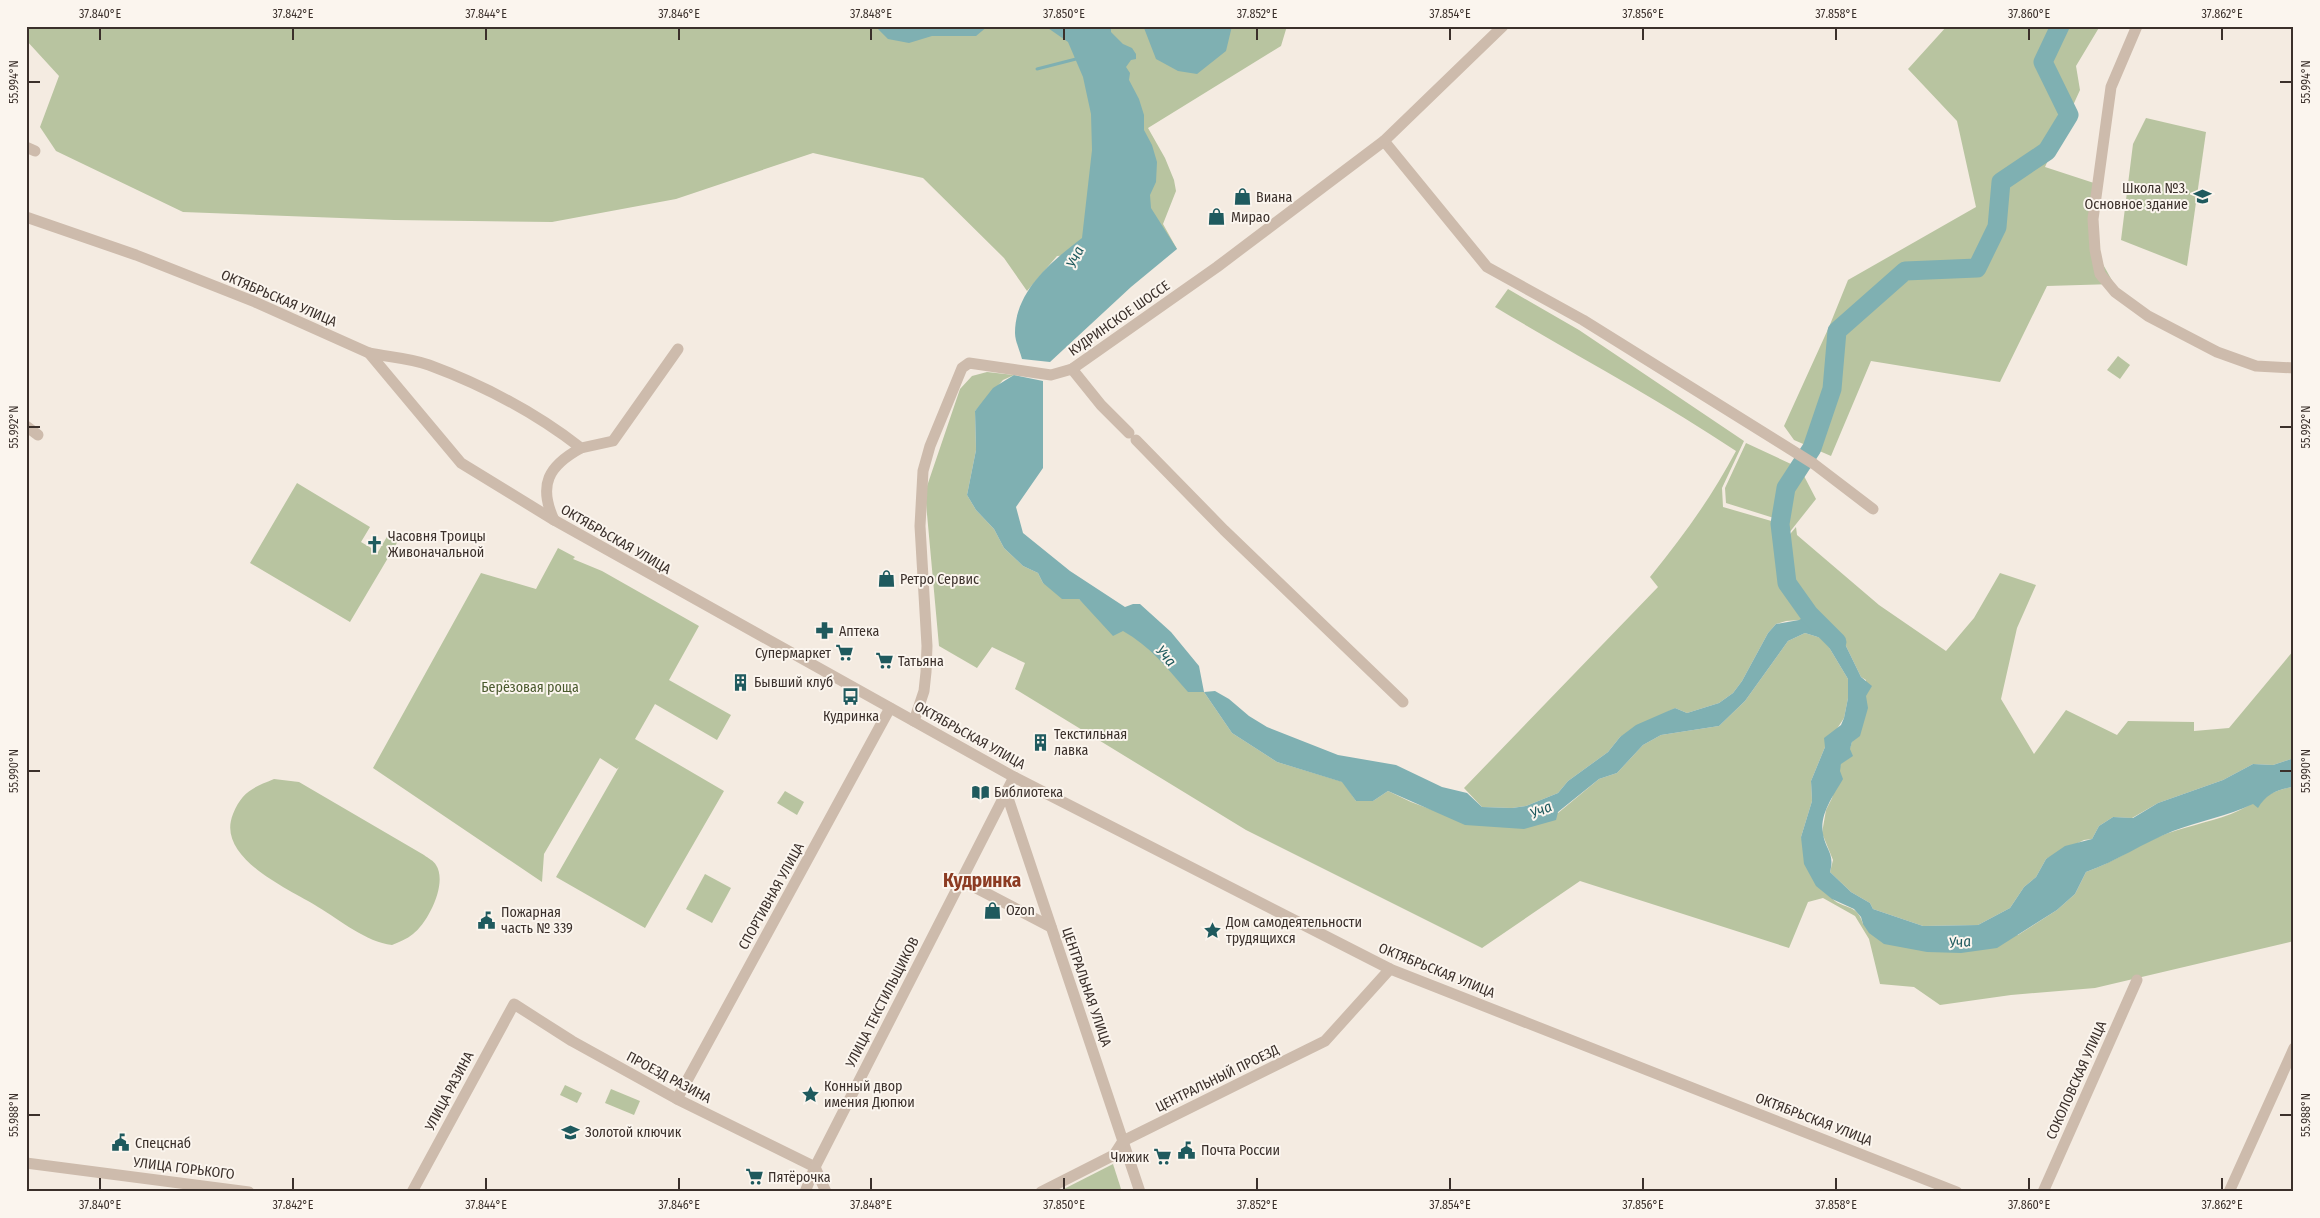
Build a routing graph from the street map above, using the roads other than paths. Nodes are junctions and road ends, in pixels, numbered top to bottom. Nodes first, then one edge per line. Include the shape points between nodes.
1 (1503, 26) edge
2 (2136, 26) edge
3 (1384, 141) junction
4 (26, 216) edge
5 (678, 348) dead end
6 (369, 353) junction
7 (2294, 368) edge
8 (1072, 369) junction
9 (26, 426) edge
10 (38, 435) dead end
11 (580, 448) junction
12 (1873, 509) dead end
13 (554, 520) junction
14 (1403, 702) dead end
15 (890, 708) junction
16 (914, 721) junction
17 (1014, 777) junction
18 (1006, 792) junction
19 (961, 880) junction
20 (1051, 927) junction
21 (1390, 969) junction
22 (2137, 980) dead end
23 (514, 1004) joint
24 (2294, 1048) edge
25 (677, 1099) junction
26 (1123, 1141) junction
27 (26, 1163) edge
28 (815, 1167) junction
29 (250, 1192) edge
30 (412, 1192) edge
31 (805, 1192) edge
32 (826, 1192) edge
33 (1041, 1192) edge
34 (1140, 1192) edge
35 (1957, 1192) edge
36 (2043, 1192) edge
37 (2229, 1192) edge

1 - 3 street, КУДРИНСКОЕ ШОССЕ
2 - 7 street via 2111,87 2093,219 2100,274 2115,292 2148,316 2217,352 2256,366
3 - 8 street, КУДРИНСКОЕ ШОССЕ via 1209,273
3 - 12 street via 1487,267 1583,320 1814,464
4 - 6 street, ОКТЯБРЬСКАЯ УЛИЦА via 254,302
5 - 11 street via 613,441
6 - 11 street via 428,365 487,391 549,423
6 - 13 street, ОКТЯБРЬСКАЯ УЛИЦА via 461,463
8 - 14 street via 1102,406 1224,530
8 - 16 street, КУДРИНСКОЕ ШОССЕ via 1051,375 969,363 955,380 925,462 920,496 927,646 924,691
9 - 10 street
11 - 13 street via 563,458 551,471 546,486 546,504
13 - 15 street, ОКТЯБРЬСКАЯ УЛИЦА
15 - 16 street, ОКТЯБРЬСКАЯ УЛИЦА
15 - 25 street, СПОРТИВНАЯ УЛИЦА
16 - 17 street, ОКТЯБРЬСКАЯ УЛИЦА
17 - 18 street, УЛИЦА ТЕКСТИЛЬЩИКОВ
17 - 21 street, ОКТЯБРЬСКАЯ УЛИЦА
18 - 19 street, УЛИЦА ТЕКСТИЛЬЩИКОВ
18 - 20 street, ЦЕНТРАЛЬНАЯ УЛИЦА
19 - 20 street
19 - 28 street, УЛИЦА ТЕКСТИЛЬЩИКОВ
20 - 26 street, ЦЕНТРАЛЬНАЯ УЛИЦА
21 - 26 street, ЦЕНТРАЛЬНЫЙ ПРОЕЗД via 1325,1041
21 - 35 street, ОКТЯБРЬСКАЯ УЛИЦА
22 - 36 street, СОКОЛОВСКАЯ УЛИЦА
23 - 25 street, ПРОЕЗД РАЗИНА via 572,1041
23 - 30 street, УЛИЦА РАЗИНА
24 - 37 street
25 - 28 street, ПРОЕЗД РАЗИНА
26 - 33 street, ЦЕНТРАЛЬНЫЙ ПРОЕЗД via 1114,1155
26 - 34 street, ЦЕНТРАЛЬНАЯ УЛИЦА
27 - 29 street, УЛИЦА ГОРЬКОГО
28 - 31 street, УЛИЦА ТЕКСТИЛЬЩИКОВ
28 - 32 street

